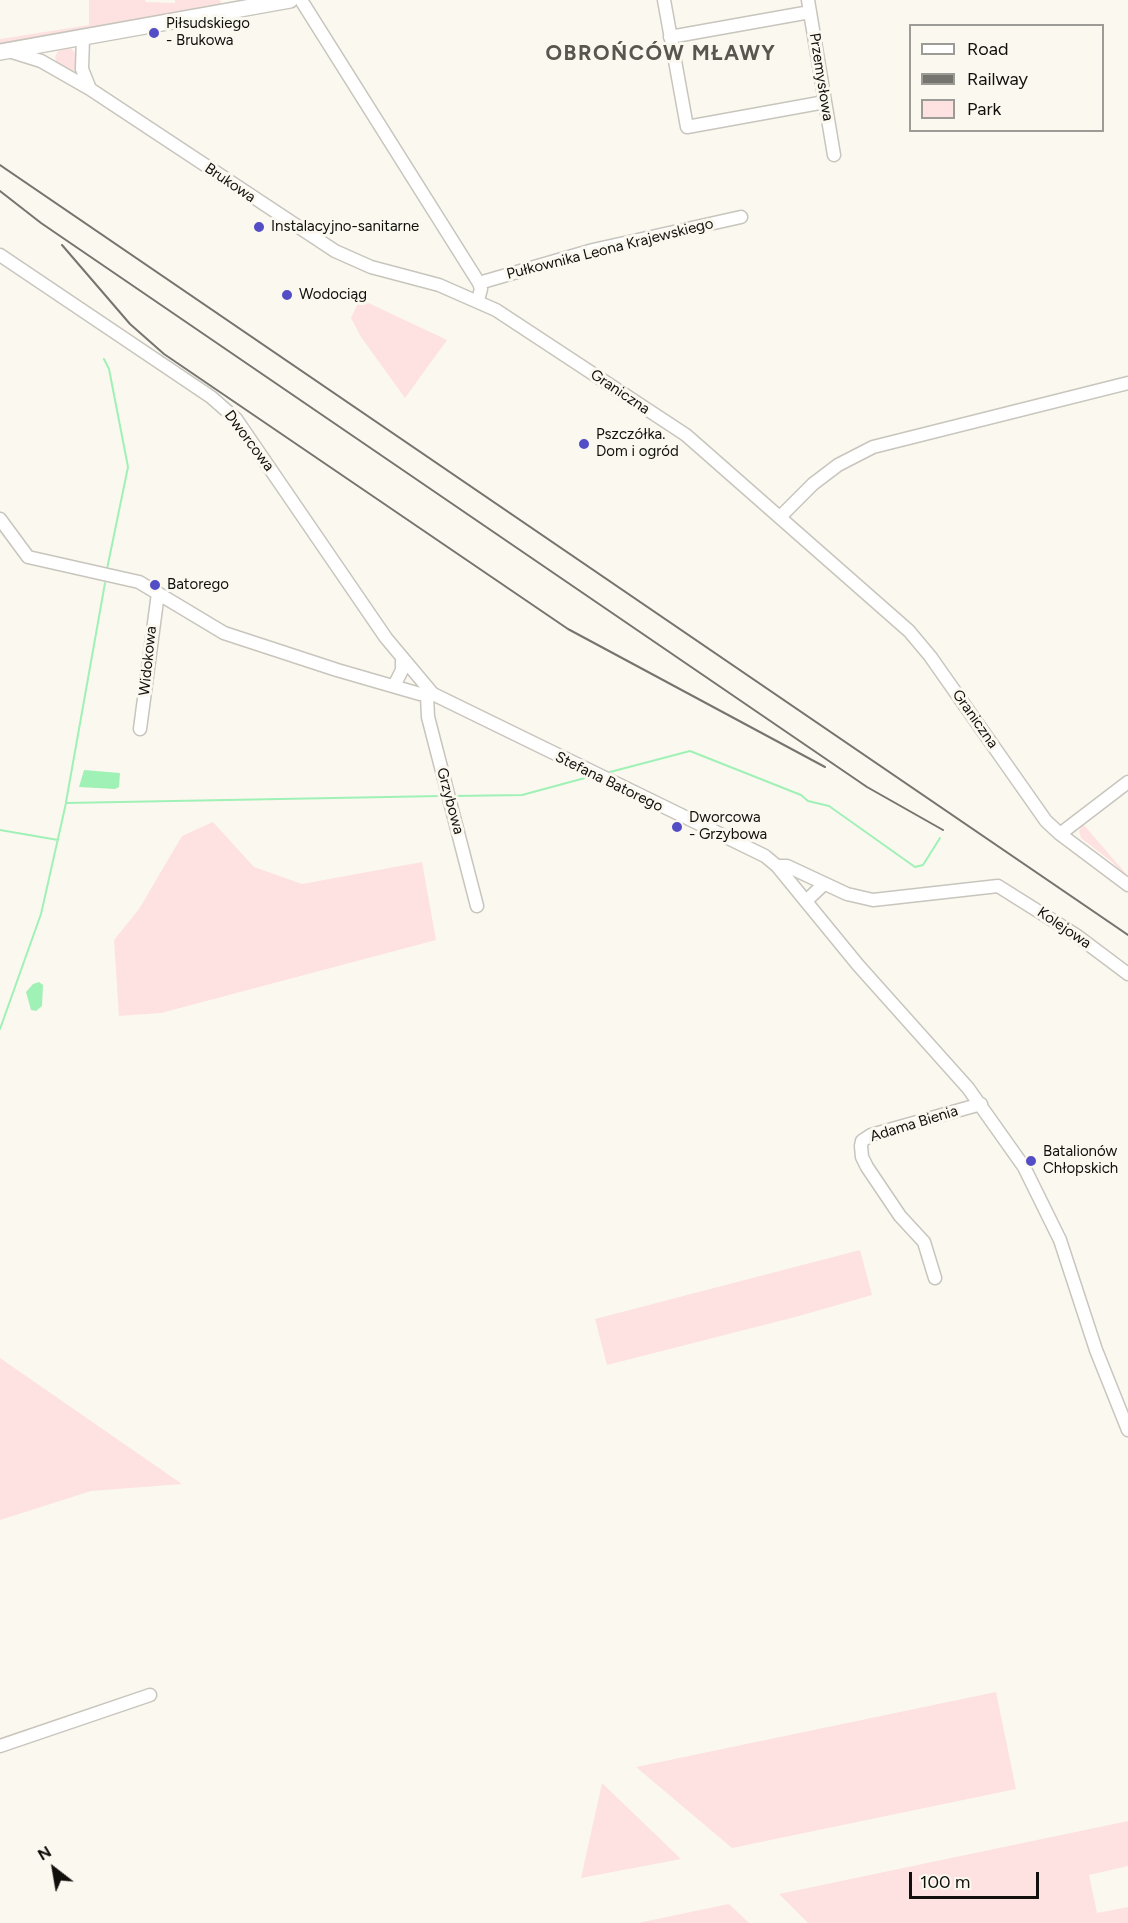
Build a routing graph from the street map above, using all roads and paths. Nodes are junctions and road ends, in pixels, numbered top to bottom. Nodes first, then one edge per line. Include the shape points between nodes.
1 (290, 0) edge
2 (301, 0) edge
3 (664, 0) edge
4 (227, 6) edge
5 (809, 6) edge
6 (670, 37) junction
7 (83, 38) junction
8 (55, 43) junction
9 (5, 51) edge
10 (57, 69) junction
11 (90, 89) junction
12 (825, 102) junction
13 (834, 155) dead end
14 (741, 217) dead end
15 (0, 255) edge
16 (479, 283) junction
17 (478, 300) junction
18 (1128, 383) edge
19 (780, 517) junction
20 (0, 519) edge
21 (0, 540) edge
22 (14, 542) junction
23 (158, 593) junction
24 (402, 661) junction
25 (394, 686) junction
26 (430, 694) junction
27 (140, 729) dead end
28 (1128, 782) edge
29 (1060, 834) junction
30 (777, 866) junction
31 (825, 884) junction
32 (1128, 885) edge
33 (998, 886) joint
34 (806, 901) junction
35 (477, 906) dead end
36 (1128, 974) edge
37 (981, 1104) junction
38 (935, 1278) dead end
39 (1128, 1430) edge
40 (150, 1695) dead end
41 (0, 1746) edge

1 - 4 main road
2 - 16 street
3 - 6 street
4 - 7 main road
5 - 6 street
5 - 12 street, Przemysłowa
6 - 12 street via 687,127
7 - 8 main road
7 - 11 street via 82,69
8 - 9 main road
8 - 10 street via 52,59
9 - 10 street, Brukowa
10 - 11 street, Brukowa
11 - 17 street, Brukowa via 335,251 371,267
12 - 13 street, Przemysłowa
14 - 16 street, Pułkownika Leona Krajewskiego via 592,250
15 - 24 street, Dworcowa via 211,397 236,419
16 - 17 street
17 - 19 street, Graniczna via 686,435
18 - 19 street via 873,447 838,465
19 - 29 street, Graniczna via 909,631 1046,821
20 - 22 street, Stefana Batorego
21 - 22 street
22 - 23 street, Stefana Batorego via 28,557 139,582
23 - 25 street, Stefana Batorego via 224,633
23 - 27 street, Widokowa
24 - 25 street
24 - 26 street, Dworcowa
25 - 26 street, Stefana Batorego
26 - 30 street, Stefana Batorego via 765,856
26 - 35 street, Grzybowa via 428,717
28 - 29 street
29 - 32 street, Graniczna
30 - 31 street, Stefana Batorego via 787,866
30 - 34 street
31 - 33 street, Stefana Batorego via 873,900
31 - 34 street
33 - 36 street, Kolejowa via 1077,935
34 - 37 street
37 - 38 street, Adama Bienia via 868,1136 861,1146 867,1167 900,1216 924,1242
37 - 39 street via 1024,1167 1049,1214
40 - 41 street

